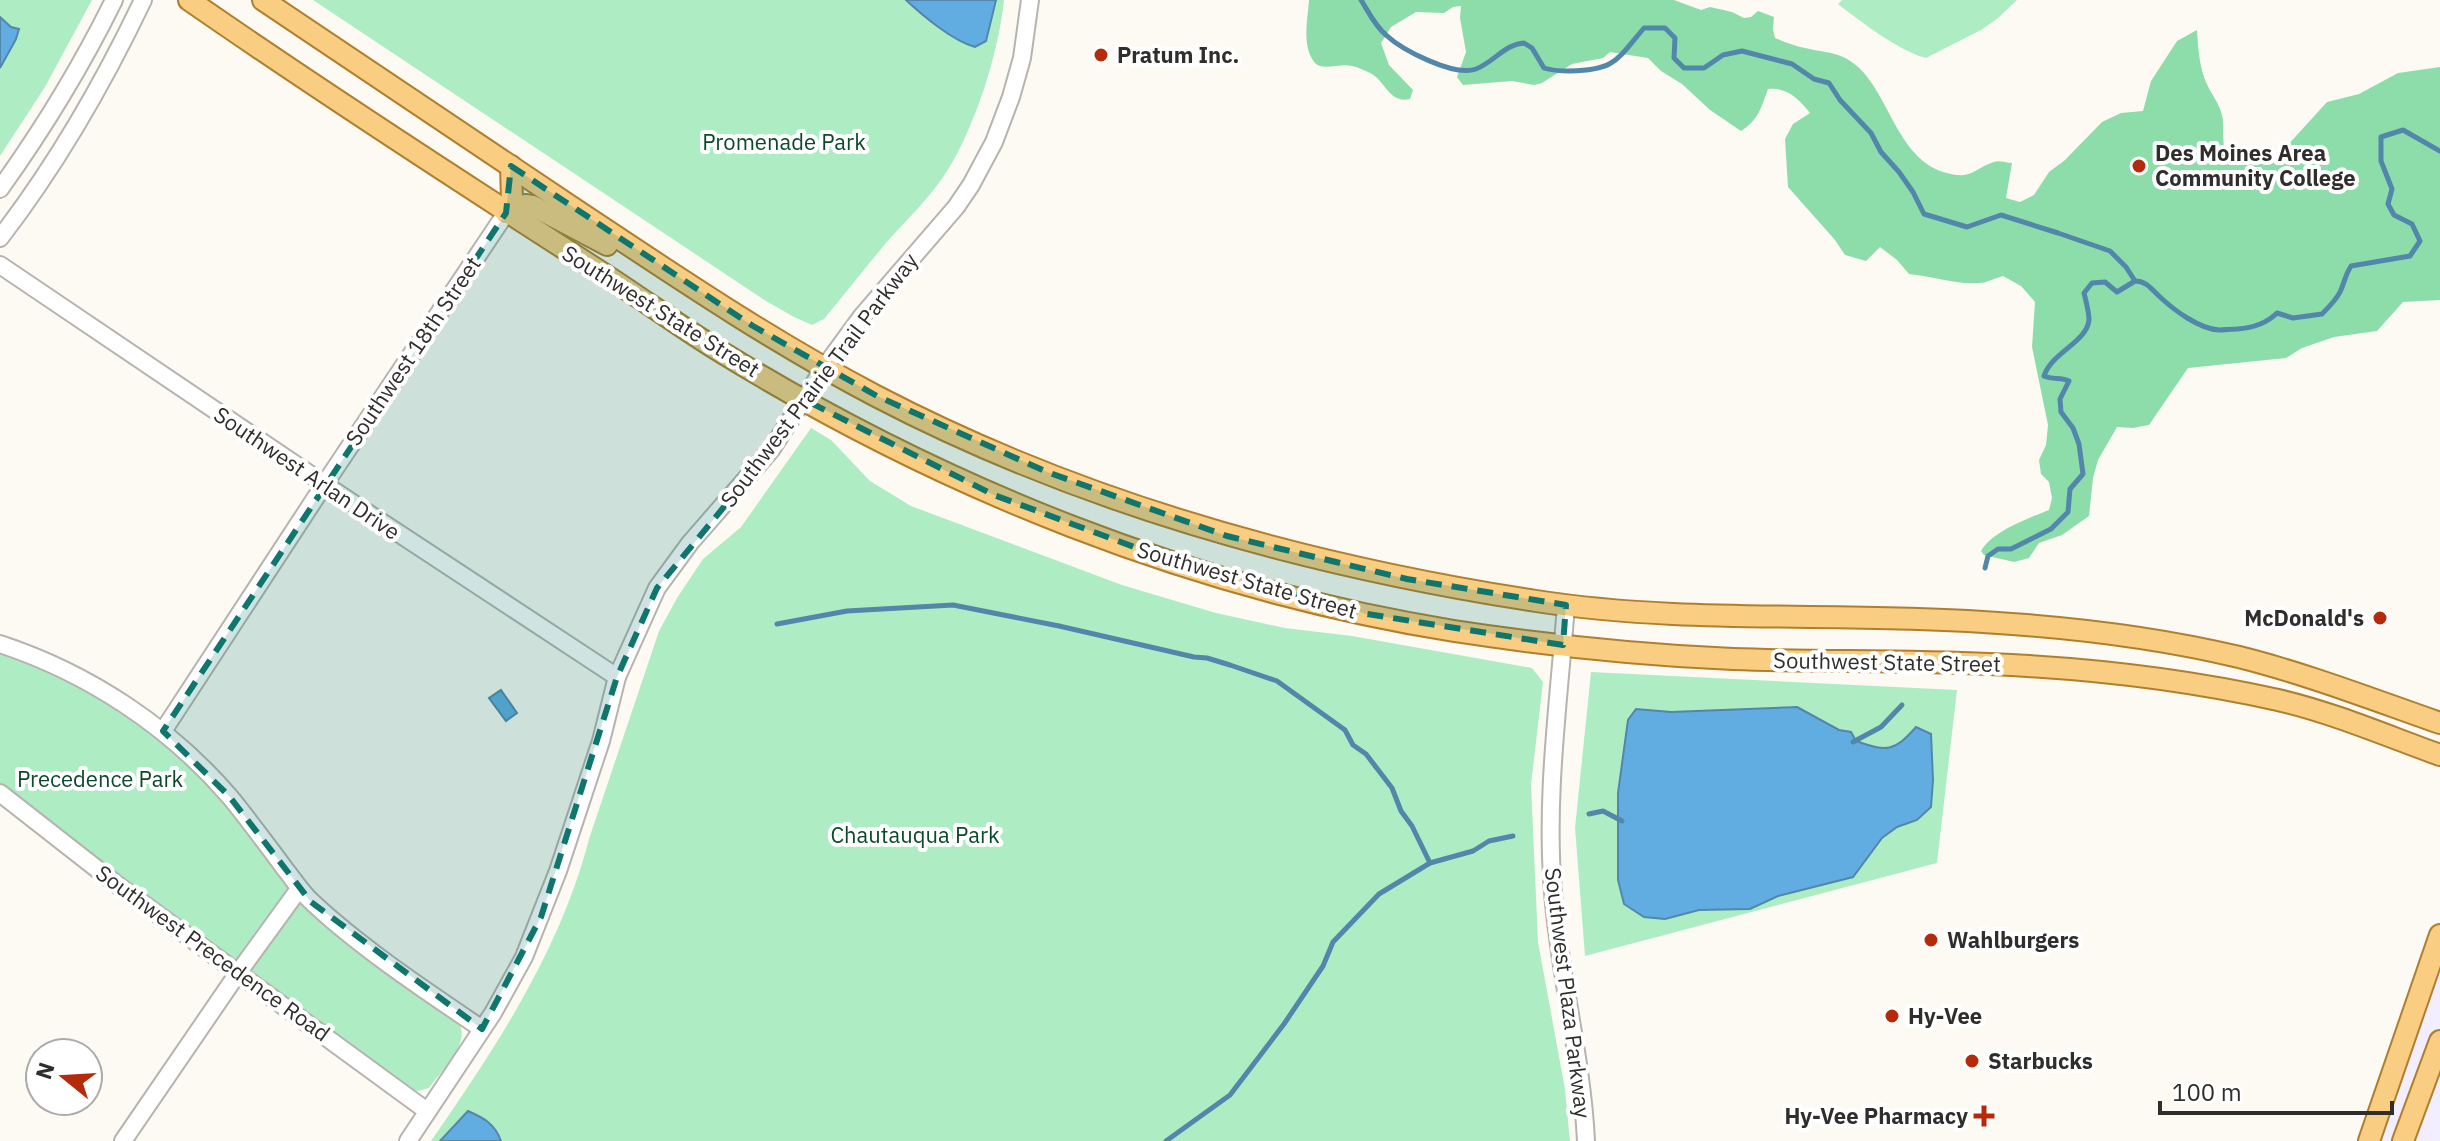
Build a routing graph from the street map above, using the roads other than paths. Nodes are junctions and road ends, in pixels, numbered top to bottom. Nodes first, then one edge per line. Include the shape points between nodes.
1 (114, 0) edge
2 (143, 0) edge
3 (189, 0) edge
4 (263, 0) edge
5 (1030, 0) edge
6 (511, 166) junction
7 (0, 189) edge
8 (506, 213) junction
9 (0, 238) edge
10 (0, 265) edge
11 (684, 282) junction
12 (824, 368) junction
13 (803, 399) junction
14 (324, 484) junction
15 (1566, 605) junction
16 (0, 644) edge
17 (1563, 645) junction
18 (617, 677) junction
19 (2440, 723) edge
20 (163, 731) junction
21 (2440, 755) edge
22 (0, 793) edge
23 (299, 889) junction
24 (2440, 935) edge
25 (238, 973) junction
26 (482, 1029) junction
27 (2440, 1041) edge
28 (427, 1111) junction
29 (123, 1141) edge
30 (408, 1141) edge
31 (1586, 1141) edge
32 (2369, 1141) edge
33 (2403, 1141) edge

1 - 7 street via 55,108
2 - 9 street via 78,123
3 - 8 main road, Southwest State Street
4 - 6 main road, Southwest State Street
5 - 12 street, Southwest Prairie Trail Parkway via 1018,73 984,163 956,207 888,283
6 - 8 main road via 512,200
6 - 11 main road, Southwest State Street
8 - 11 main road via 533,206
8 - 13 main road, Southwest State Street
8 - 14 street, Southwest 18th Street
10 - 14 street, Southwest Arlan Drive
11 - 12 main road, Southwest State Street
12 - 13 street, Southwest Prairie Trail Parkway
12 - 15 main road, Southwest State Street via 992,450 1227,536 1407,579
13 - 17 main road, Southwest State Street via 994,495 1172,561 1367,614
13 - 18 street, Southwest Prairie Trail Parkway via 771,450 657,588
14 - 18 street, Southwest Arlan Drive
14 - 20 street, Southwest 18th Street
15 - 17 street, Southwest Plaza Parkway
15 - 19 main road, Southwest State Street via 1684,616 1980,622 2108,633 2247,659
16 - 20 street via 74,675
17 - 21 main road, Southwest State Street via 1730,659 2035,666 2167,680 2300,706
17 - 31 street, Southwest Plaza Parkway via 1551,774 1551,867
18 - 26 street, Southwest Prairie Trail Parkway via 601,741 541,917
20 - 23 street via 229,796
22 - 25 street, Southwest Precedence Road
23 - 25 street
23 - 26 street via 351,935
24 - 32 main road
25 - 28 street, Southwest Precedence Road
25 - 29 street
26 - 28 street, Southwest Prairie Trail Parkway
27 - 33 main road
28 - 30 street, Southwest Prairie Trail Parkway

